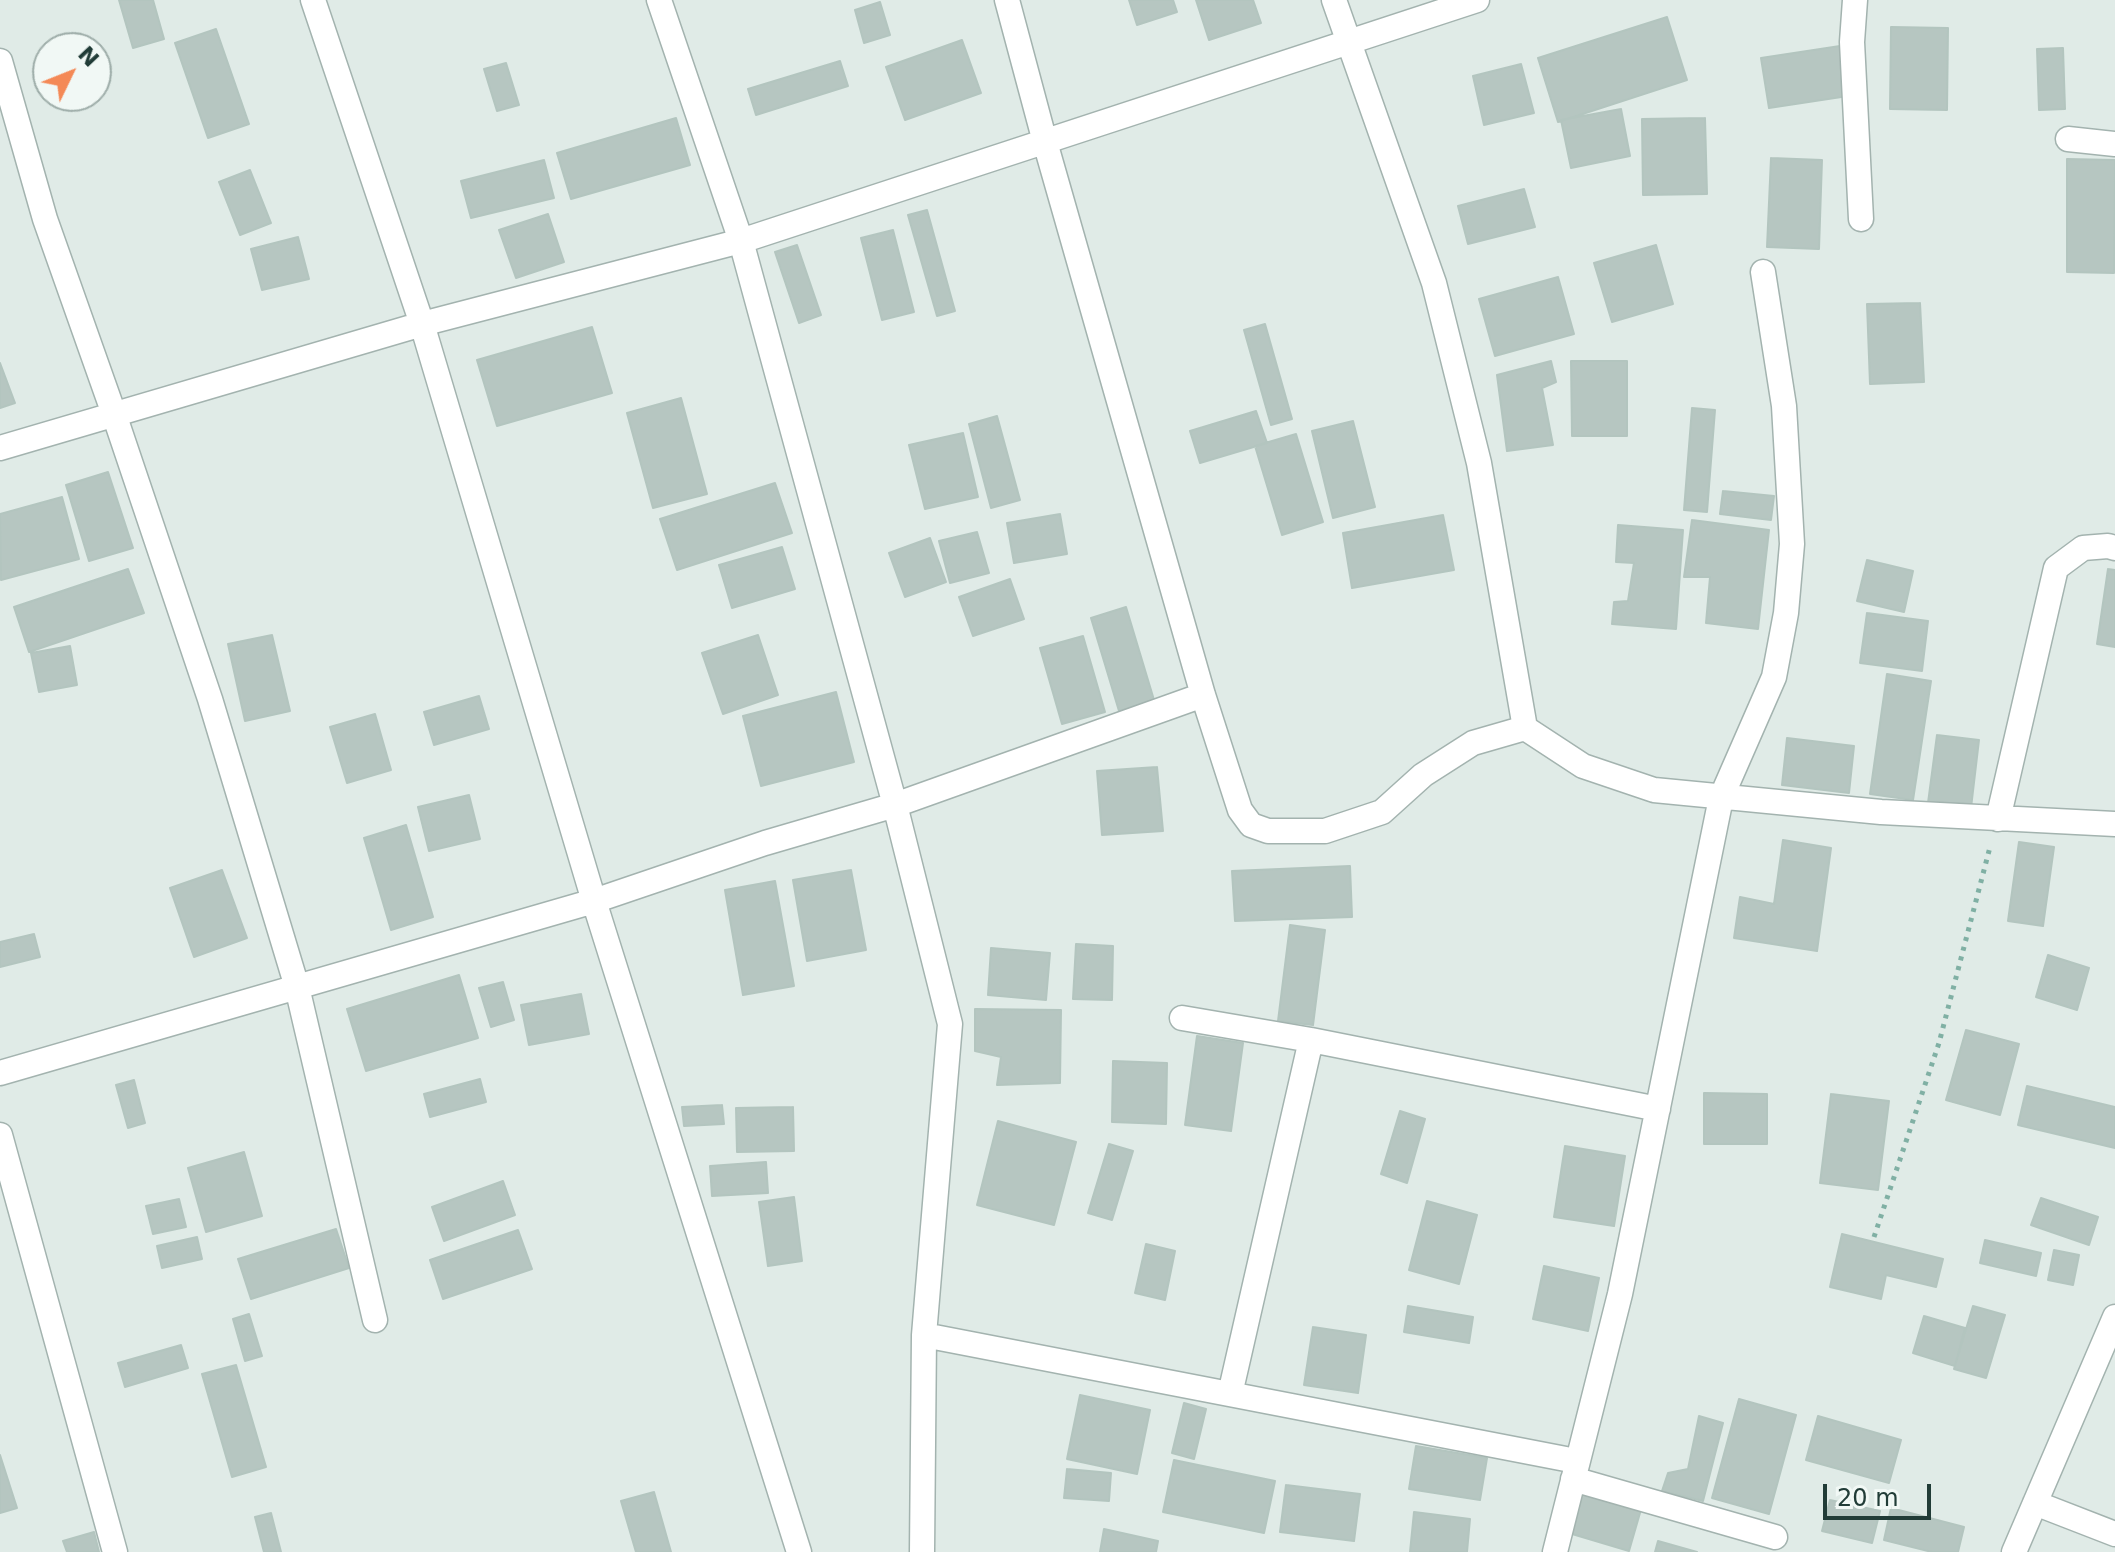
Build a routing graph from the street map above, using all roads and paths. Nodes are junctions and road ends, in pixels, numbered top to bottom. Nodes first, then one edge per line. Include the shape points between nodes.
1 (313, 0) edge
2 (659, 0) edge
3 (1007, 0) edge
4 (1334, 0) edge
5 (1477, 0) edge
6 (1855, 0) edge
7 (1349, 43) junction
8 (0, 61) edge
9 (2068, 139) dead end
10 (1045, 142) junction
11 (2115, 144) edge
12 (1861, 219) dead end
13 (741, 241) junction
14 (1763, 272) dead end
15 (422, 324) junction
16 (114, 414) junction
17 (0, 448) edge
18 (2115, 548) edge
19 (1203, 695) junction
20 (1525, 728) junction
21 (1721, 798) junction
22 (895, 805) junction
23 (1998, 819) junction
24 (2115, 824) edge
25 (594, 901) junction
26 (297, 987) junction
27 (1182, 1018) dead end
28 (1311, 1040) junction
29 (0, 1073) edge
30 (1658, 1109) junction
31 (0, 1135) edge
32 (1874, 1237) dead end
33 (2115, 1317) edge
34 (375, 1320) dead end
35 (924, 1335) junction
36 (1230, 1394) junction
37 (1574, 1470) junction
38 (2035, 1503) junction
39 (2115, 1534) edge
40 (1775, 1537) dead end
41 (115, 1552) edge
42 (799, 1552) edge
43 (922, 1552) edge
44 (1555, 1552) edge
45 (2014, 1552) edge

1 - 15 street
2 - 13 street
3 - 10 street
4 - 7 street
5 - 7 street
6 - 12 street via 1852,42
7 - 10 street
7 - 20 street via 1434,283 1479,463
8 - 16 street via 45,219
9 - 11 street
10 - 13 street
10 - 19 street
13 - 15 street
13 - 22 street
14 - 21 street via 1784,406 1792,544 1774,677
15 - 16 street
15 - 25 street
16 - 17 street
16 - 26 street via 210,699
18 - 23 street via 2083,548 2056,568
19 - 20 street via 1240,810 1251,825 1268,831 1325,831 1382,812 1423,775 1473,743
19 - 22 street
20 - 21 street via 1583,766 1654,790
21 - 23 street
21 - 30 street
22 - 25 street
22 - 35 street via 950,1024
23 - 24 street
23 - 32 path via 1939,1043
25 - 26 street
25 - 42 street
26 - 29 street
26 - 34 street
27 - 28 street
28 - 30 street
28 - 36 street
30 - 37 street via 1620,1294
31 - 41 street
33 - 38 street
35 - 36 street
35 - 43 street
36 - 37 street
37 - 40 street
37 - 44 street
38 - 39 street
38 - 45 street

